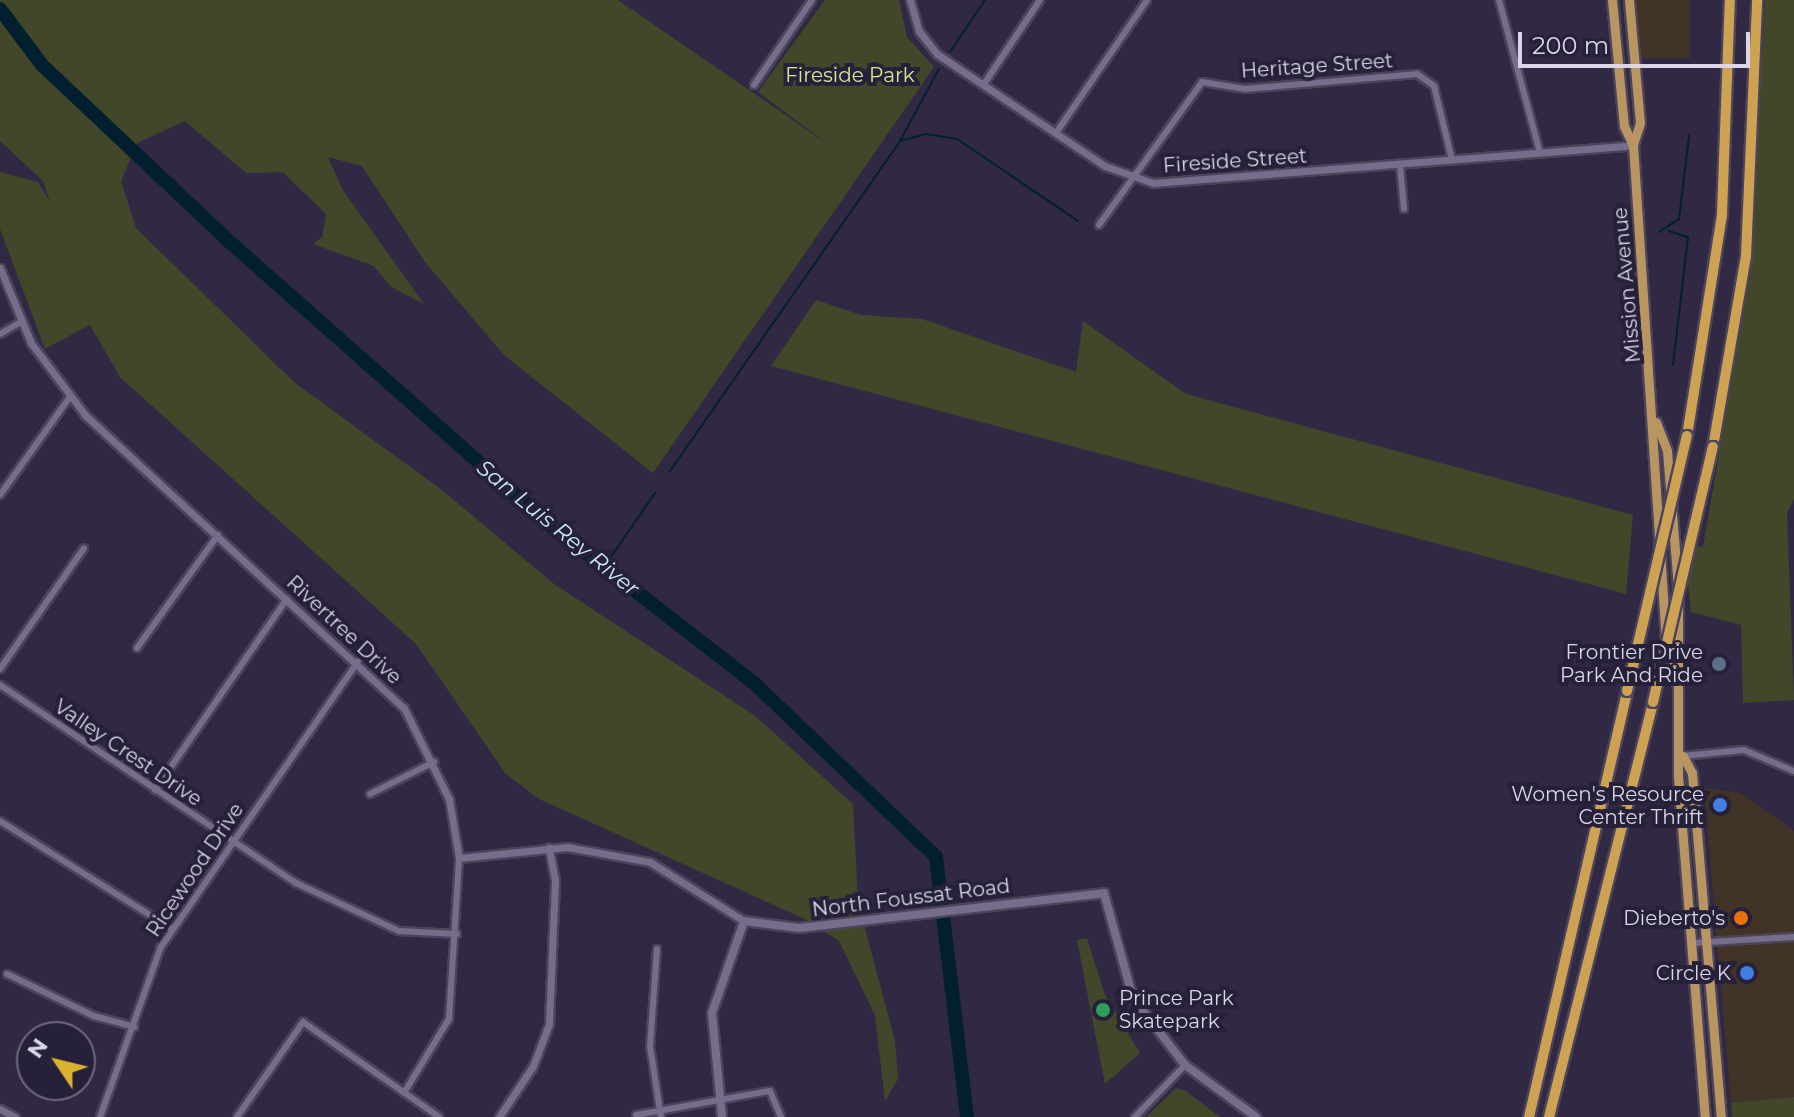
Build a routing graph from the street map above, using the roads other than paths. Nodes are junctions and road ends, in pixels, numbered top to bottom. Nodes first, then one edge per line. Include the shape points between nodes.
1 (812, 0) edge
2 (910, 0) edge
3 (1040, 0) edge
4 (1147, 0) edge
5 (1499, 0) edge
6 (1612, 0) edge
7 (1629, 0) edge
8 (1730, 0) edge
9 (1757, 0) edge
10 (984, 84) junction
11 (754, 85) dead end
12 (1056, 133) junction
13 (1633, 145) junction
14 (1540, 153) junction
15 (1452, 160) junction
16 (1400, 165) junction
17 (1130, 178) junction
18 (1404, 209) dead end
19 (1099, 225) dead end
20 (0, 268) edge
21 (21, 322) junction
22 (0, 334) edge
23 (70, 397) junction
24 (1656, 422) junction
25 (0, 495) edge
26 (218, 535) junction
27 (84, 548) dead end
28 (287, 599) junction
29 (137, 648) dead end
30 (358, 661) junction
31 (0, 669) edge
32 (0, 685) edge
33 (1680, 689) junction
34 (1683, 756) junction
35 (434, 762) junction
36 (1794, 771) edge
37 (155, 790) junction
38 (370, 794) dead end
39 (0, 821) edge
40 (232, 842) junction
41 (549, 848) junction
42 (459, 858) junction
43 (744, 921) junction
44 (172, 929) junction
45 (457, 934) junction
46 (1794, 937) edge
47 (1705, 942) junction
48 (1692, 943) junction
49 (657, 949) dead end
50 (7, 974) dead end
51 (135, 1027) junction
52 (1185, 1065) junction
53 (404, 1093) junction
54 (718, 1099) junction
55 (0, 1109) edge
56 (660, 1114) edge
57 (636, 1115) dead end
58 (15, 1117) edge
59 (100, 1117) edge
60 (237, 1117) edge
61 (439, 1117) edge
62 (499, 1117) edge
63 (722, 1117) edge
64 (781, 1117) edge
65 (1135, 1117) edge
66 (1256, 1117) edge
67 (1529, 1117) edge
68 (1549, 1117) edge
69 (1705, 1117) edge
70 (1721, 1117) edge

1 - 11 street
2 - 10 street, Fireside Street via 919,31 937,54
3 - 10 street
4 - 12 street
5 - 14 street
6 - 13 main road, Mission Avenue via 1624,126
7 - 13 main road, Mission Avenue via 1640,123
8 - 67 highway, bridge via 1722,214 1687,436
9 - 68 highway, bridge via 1746,256 1713,447
10 - 12 street, Fireside Street
12 - 17 street, Fireside Street
13 - 14 street, Fireside Street
13 - 24 main road, Mission Avenue
14 - 15 street, Fireside Street
15 - 16 street, Fireside Street
15 - 17 street, Heritage Street via 1434,86 1417,74 1245,89 1202,82
16 - 17 street, Fireside Street via 1182,183
16 - 18 street
17 - 19 street, Heritage Street
20 - 21 street, Rivertree Drive
21 - 22 street
21 - 23 street, Rivertree Drive
23 - 25 street
23 - 26 street, Rivertree Drive
24 - 33 main road, Mission Avenue via 1667,451
24 - 33 main road, Mission Avenue via 1651,472 1668,659
26 - 28 street, Rivertree Drive
26 - 29 street
27 - 31 street
28 - 30 street, Rivertree Drive
28 - 37 street
30 - 35 street, Rivertree Drive via 404,708
30 - 40 street, Ricewood Drive
32 - 37 street, Valley Crest Drive
33 - 34 main road, Mission Avenue
34 - 36 street via 1744,750
34 - 47 main road, Mission Avenue via 1692,773
34 - 48 main road, Mission Avenue via 1678,776
35 - 38 street
35 - 42 street, Rivertree Drive
37 - 40 street, Valley Crest Drive
39 - 44 street
40 - 44 street, Ricewood Drive
40 - 45 street, Valley Crest Drive via 371,920 411,933
41 - 42 street, North Foussat Road
41 - 43 street, North Foussat Road via 650,862
41 - 62 street via 555,880 549,1024 533,1066
42 - 45 street, Rivertree Drive
43 - 52 main road, North Foussat Road via 799,928 1104,893 1133,998
43 - 54 main road via 715,990 710,1044
44 - 51 street, Ricewood Drive
45 - 53 street, Rivertree Drive via 449,1019
46 - 47 street
47 - 48 street
47 - 70 main road, Mission Avenue
48 - 69 main road, Mission Avenue
49 - 56 street via 650,1046
50 - 51 street
51 - 59 street, Ricewood Drive
52 - 65 street
52 - 66 main road, North Foussat Road
53 - 60 street via 303,1022
53 - 61 street
54 - 56 street
54 - 63 main road
54 - 64 street via 770,1091
55 - 58 street
56 - 57 street

